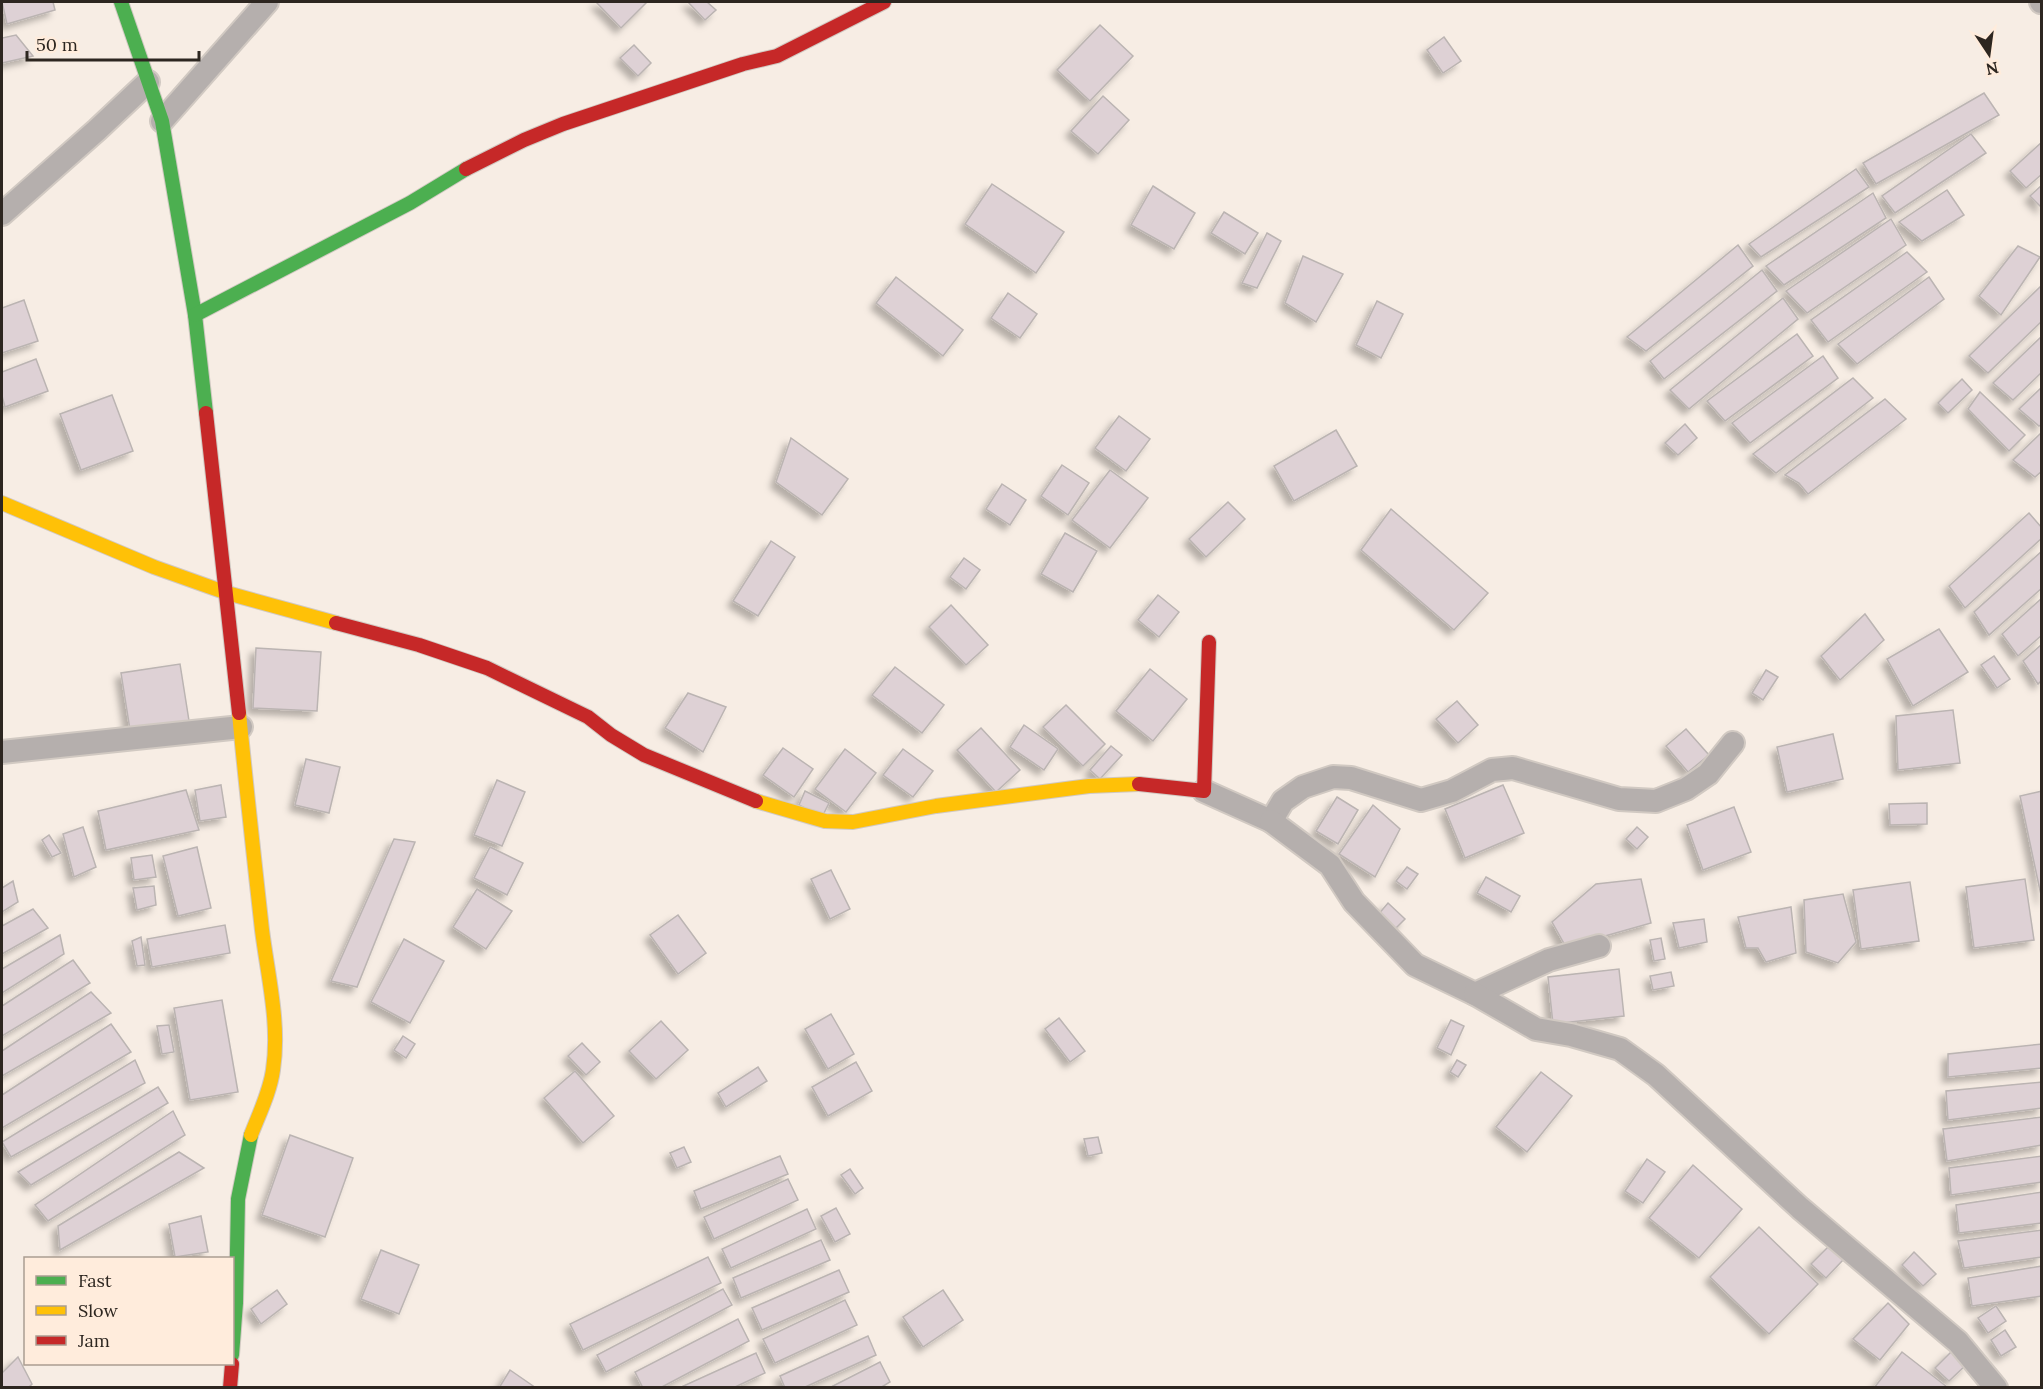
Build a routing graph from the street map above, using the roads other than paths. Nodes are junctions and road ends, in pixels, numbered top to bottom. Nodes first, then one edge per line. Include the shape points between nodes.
1 (121, 2) edge
2 (267, 2) edge
3 (884, 2) edge
4 (148, 82) junction
5 (162, 121) junction
6 (2, 214) edge
7 (195, 315) junction
8 (2, 503) edge
9 (227, 593) junction
10 (1209, 642) dead end
11 (241, 727) junction
12 (1732, 743) dead end
13 (2, 752) edge
14 (1204, 791) junction
15 (1270, 820) junction
16 (1599, 946) dead end
17 (1475, 994) junction
18 (234, 1329) edge
19 (232, 1365) edge
20 (230, 1388) edge
21 (1996, 1388) edge

1 - 4 street
2 - 5 street
3 - 7 street via 777,56 743,64 524,140
4 - 5 street
4 - 6 street
5 - 7 street
7 - 9 street
8 - 9 street
9 - 11 street
9 - 14 street via 419,645 487,668 588,717 644,755 746,797 825,821 853,822 936,806 1089,786 1149,784
10 - 14 street
11 - 13 street
11 - 18 street via 276,1039 273,1073 251,1136 238,1199
12 - 15 street via 1708,774 1686,789 1656,801 1619,799 1513,768 1492,770 1452,791 1421,800 1351,778 1333,777 1303,787 1283,801
14 - 15 street
15 - 17 street via 1330,865 1354,902 1415,965
16 - 17 street via 1549,960
17 - 21 street via 1536,1029 1620,1049 1656,1075 1800,1208 1958,1342
19 - 20 street

